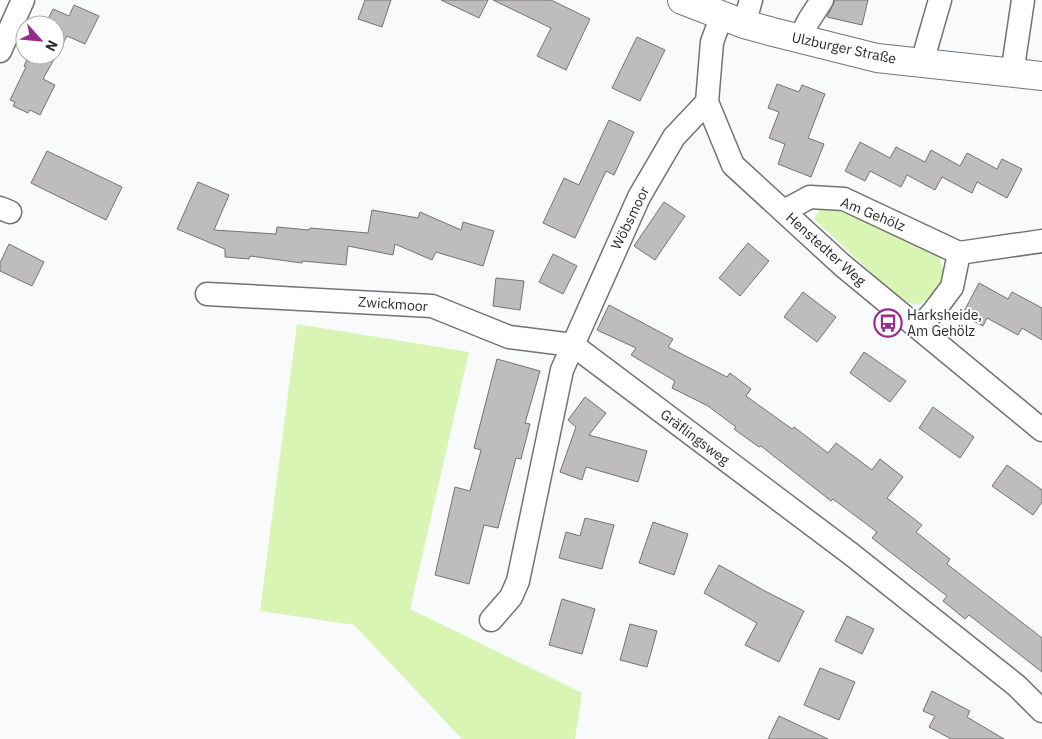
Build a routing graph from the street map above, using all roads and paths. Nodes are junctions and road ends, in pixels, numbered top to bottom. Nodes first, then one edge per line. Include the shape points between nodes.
1 (23, 0) edge
2 (682, 0) edge
3 (822, 0) edge
4 (940, 0) edge
5 (1023, 0) edge
6 (739, 13) edge
7 (799, 39) junction
8 (0, 51) edge
9 (919, 63) junction
10 (1012, 74) junction
11 (1042, 76) edge
12 (707, 102) junction
13 (784, 211) junction
14 (1042, 241) edge
15 (959, 253) junction
16 (207, 294) dead end
17 (918, 328) junction
18 (573, 346) junction
19 (1042, 430) edge
20 (491, 620) dead end
21 (1042, 711) edge

1 - 8 street
2 - 6 main road, Ulzburger Straße
3 - 7 street
4 - 9 street
5 - 10 street
6 - 7 main road, Ulzburger Straße
6 - 12 street, Henstedter Weg via 712,42
7 - 9 main road, Ulzburger Straße via 877,58
9 - 10 main road, Ulzburger Straße
10 - 11 main road, Ulzburger Straße
12 - 13 street, Henstedter Weg via 733,165
12 - 18 street, Wöbsmoor via 674,137 639,197
13 - 15 street, Am Gehölz via 810,198 844,199
13 - 17 street, Henstedter Weg via 842,265
14 - 15 street
15 - 17 street via 952,287
16 - 18 street, Zwickmoor via 432,306 509,337
17 - 19 street, Henstedter Weg
18 - 20 street via 562,370 518,581 511,598
18 - 21 street, Gräflingsweg via 851,554 1017,686

